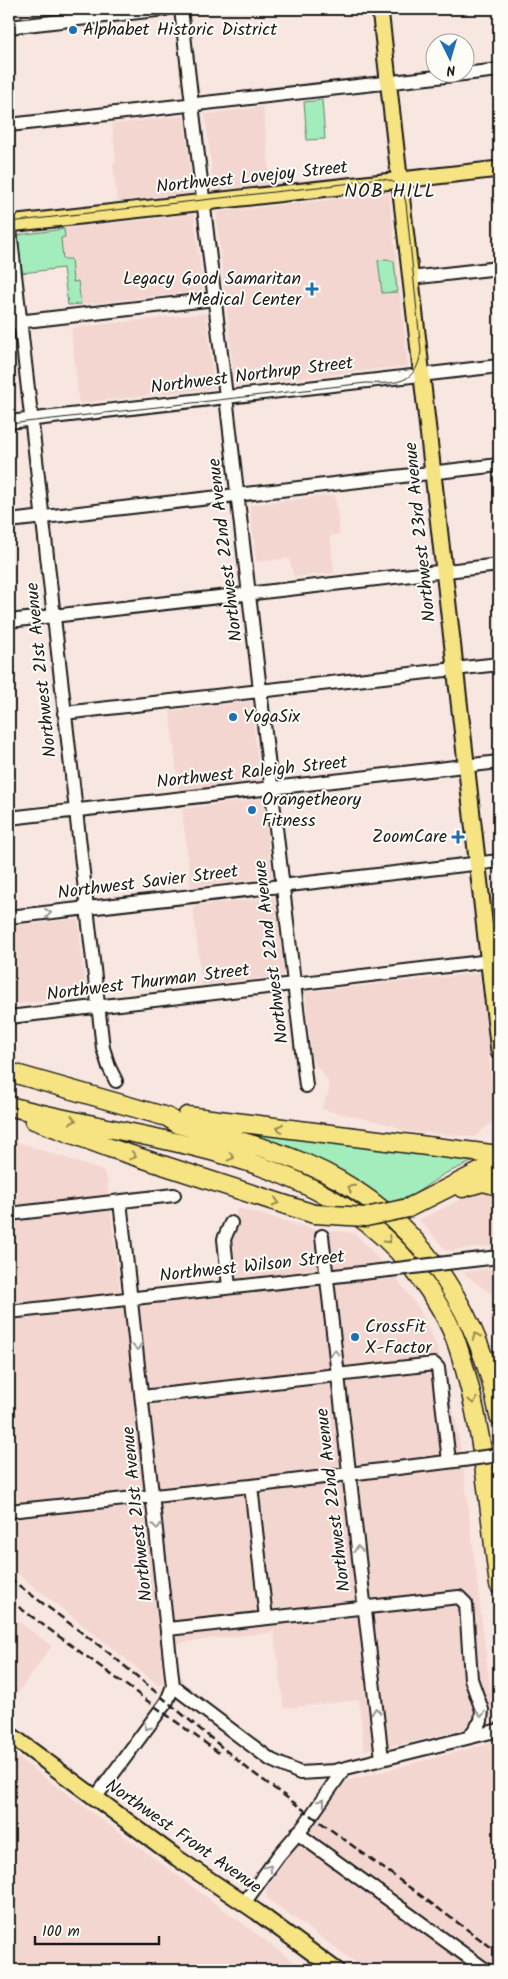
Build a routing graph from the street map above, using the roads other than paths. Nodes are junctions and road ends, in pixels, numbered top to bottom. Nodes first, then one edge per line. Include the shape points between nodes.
1 (165, 9) edge
2 (181, 9) edge
3 (380, 9) edge
4 (9, 27) edge
5 (499, 70) edge
6 (388, 83) junction
7 (192, 105) junction
8 (9, 126) edge
9 (499, 169) edge
10 (399, 180) junction
11 (203, 202) junction
12 (9, 223) edge
13 (499, 268) edge
14 (410, 278) junction
15 (214, 299) junction
16 (14, 322) edge
17 (499, 366) edge
18 (422, 375) junction
19 (226, 396) junction
20 (31, 420) junction
21 (9, 422) edge
22 (499, 465) edge
23 (433, 473) junction
24 (238, 496) junction
25 (42, 517) junction
26 (9, 521) edge
27 (499, 565) edge
28 (444, 571) junction
29 (248, 592) junction
30 (54, 616) junction
31 (9, 621) edge
32 (499, 664) edge
33 (455, 669) junction
34 (260, 691) junction
35 (64, 713) junction
36 (499, 762) edge
37 (466, 766) junction
38 (271, 788) junction
39 (76, 810) junction
40 (9, 818) edge
41 (499, 861) edge
42 (478, 864) junction
43 (282, 885) junction
44 (87, 908) junction
45 (9, 917) edge
46 (494, 961) edge
47 (293, 983) junction
48 (98, 1006) junction
49 (9, 1017) edge
50 (499, 1052) edge
51 (9, 1072) edge
52 (116, 1081) dead end
53 (306, 1086) dead end
54 (17, 1108) edge
55 (167, 1117) junction
56 (391, 1142) junction
57 (499, 1143) edge
58 (499, 1156) edge
59 (499, 1162) edge
60 (499, 1186) edge
61 (174, 1195) dead end
62 (429, 1198) junction
63 (120, 1201) junction
64 (9, 1214) edge
65 (231, 1223) dead end
66 (322, 1236) dead end
67 (499, 1257) edge
68 (326, 1276) junction
69 (229, 1288) junction
70 (131, 1299) junction
71 (9, 1312) edge
72 (338, 1374) junction
73 (142, 1397) junction
74 (499, 1416) edge
75 (499, 1455) edge
76 (449, 1461) junction
77 (349, 1474) junction
78 (251, 1486) junction
79 (154, 1496) junction
80 (9, 1511) edge
81 (499, 1585) edge
82 (364, 1607) junction
83 (266, 1618) junction
84 (168, 1629) junction
85 (173, 1686) junction
86 (499, 1730) edge
87 (9, 1734) edge
88 (469, 1737) junction
89 (382, 1759) junction
90 (344, 1769) junction
91 (95, 1798) junction
92 (296, 1833) junction
93 (244, 1903) junction
94 (336, 1970) edge
95 (486, 1970) edge

1 - 4 street
2 - 7 street, Northwest 22nd Avenue
3 - 6 main road, Northwest 23rd Avenue
5 - 6 street
6 - 7 street
6 - 10 main road, Northwest 23rd Avenue
7 - 8 street
7 - 11 street, Northwest 22nd Avenue
9 - 10 main road, Northwest Lovejoy Street
10 - 11 main road, Northwest Lovejoy Street
10 - 14 main road, Northwest 23rd Avenue
11 - 12 main road, Northwest Lovejoy Street
11 - 15 street, Northwest 22nd Avenue
12 - 16 street, Northwest 21st Avenue
13 - 14 street
14 - 18 main road, Northwest 23rd Avenue
15 - 16 street
15 - 19 street, Northwest 22nd Avenue
16 - 20 street, Northwest 21st Avenue
17 - 18 street, Northwest Northrup Street
18 - 19 street, Northwest Northrup Street
18 - 23 main road, Northwest 23rd Avenue
19 - 20 street, Northwest Northrup Street
19 - 24 street, Northwest 22nd Avenue
20 - 21 street, Northwest Northrup Street
20 - 25 street, Northwest 21st Avenue
22 - 23 street
23 - 24 street
23 - 28 main road, Northwest 23rd Avenue
24 - 25 street
24 - 29 street, Northwest 22nd Avenue
25 - 26 street
25 - 30 street, Northwest 21st Avenue
27 - 28 street
28 - 29 street
28 - 33 main road, Northwest 23rd Avenue
29 - 30 street
29 - 34 street, Northwest 22nd Avenue
30 - 31 street
30 - 35 street, Northwest 21st Avenue
32 - 33 street
33 - 34 street
33 - 37 main road, Northwest 23rd Avenue
34 - 35 street
34 - 38 street, Northwest 22nd Avenue
35 - 39 street, Northwest 21st Avenue
36 - 37 street, Northwest Raleigh Street
37 - 38 street, Northwest Raleigh Street
37 - 42 main road, Northwest 23rd Avenue
38 - 39 street, Northwest Raleigh Street
38 - 43 street, Northwest 22nd Avenue
39 - 40 street, Northwest Raleigh Street
39 - 44 street, Northwest 21st Avenue
41 - 42 street, Northwest Savier Street
42 - 43 street, Northwest Savier Street
42 - 46 main road, Northwest 23rd Avenue
43 - 44 street, Northwest Savier Street
43 - 47 street, Northwest 22nd Avenue
45 -> 44 street, Northwest Savier Street
44 - 48 street, Northwest 21st Avenue
46 - 47 street, Northwest Thurman Street
46 - 50 main road, Northwest 23rd Avenue
47 - 48 street, Northwest Thurman Street
47 - 53 street, Northwest 22nd Avenue
48 - 49 street, Northwest Thurman Street
48 - 52 street, Northwest 21st Avenue via 103,1048
51 - 55 highway
54 -> 62 highway, bridge via 36,1122 314,1214 366,1217 408,1208
54 -> 81 highway via 168,1141 273,1170 343,1204 400,1252 435,1299 459,1349 479,1431
56 -> 55 highway via 178,1115
74 -> 55 highway via 488,1369 459,1302 426,1253 389,1215 362,1194 317,1169 264,1149 178,1124
56 - 57 highway via 428,1142 479,1148
56 - 58 highway
59 - 62 highway
60 - 62 highway via 483,1182
61 - 63 street
63 - 64 street
63 - 70 street, Northwest 21st Avenue
65 - 69 street via 224,1239
66 - 68 street, Northwest 22nd Avenue
67 - 68 street, Northwest Wilson Street, bridge
68 - 69 street, Northwest Wilson Street
72 -> 68 street, Northwest 22nd Avenue
69 - 70 street, Northwest Wilson Street
70 - 71 street, Northwest Wilson Street
70 -> 73 street, Northwest 21st Avenue
72 - 73 street
72 - 76 street via 434,1364 438,1368
72 - 77 street, Northwest 22nd Avenue
73 - 79 street, Northwest 21st Avenue
75 - 76 street, bridge
76 - 77 street
77 - 78 street
82 -> 77 street, Northwest 22nd Avenue
78 - 79 street
78 - 83 street
79 - 80 street
79 -> 84 street, Northwest 21st Avenue
82 - 83 street
82 -> 88 street via 455,1597 463,1599 474,1688 482,1710 481,1721
89 -> 82 street, Northwest 22nd Avenue
83 - 84 street
84 - 85 street, Northwest 21st Avenue
85 - 90 street via 282,1767 307,1774
85 -> 91 street via 167,1700
86 - 88 street
87 - 91 main road, Northwest Front Avenue
88 - 89 street
89 - 90 street
92 -> 90 street
91 - 93 main road, Northwest Front Avenue
93 -> 92 street
92 - 95 street
93 - 94 main road, Northwest Front Avenue

